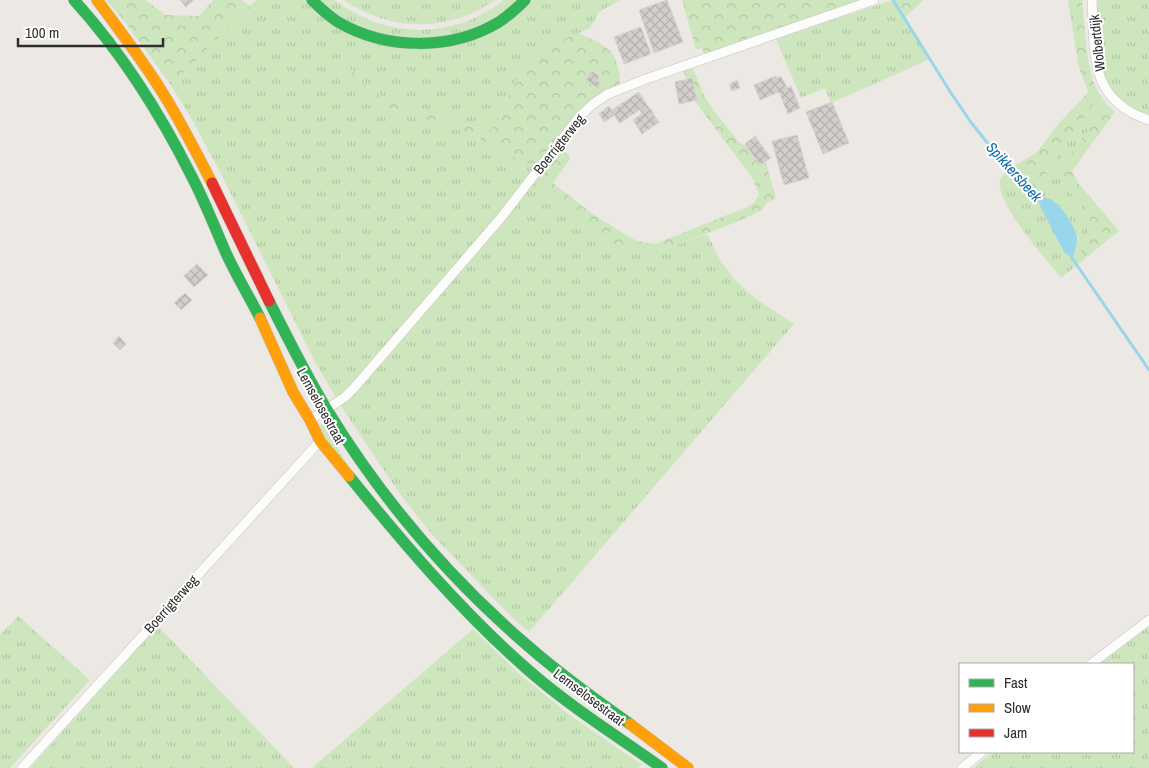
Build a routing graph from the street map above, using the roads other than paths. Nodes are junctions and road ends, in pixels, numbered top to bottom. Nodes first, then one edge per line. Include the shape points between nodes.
1 (74, 0) edge
2 (97, 0) edge
3 (312, 0) edge
4 (525, 0) edge
5 (874, 0) edge
6 (1092, 0) edge
7 (1149, 120) edge
8 (327, 409) junction
9 (310, 420) junction
10 (320, 441) junction
11 (1149, 620) edge
12 (1092, 663) edge
13 (981, 753) edge
14 (22, 768) edge
15 (662, 768) edge
16 (688, 768) edge
17 (962, 768) edge

1 - 9 street, Lemselosestraat via 136,78 160,116 193,178 293,392
2 - 8 street via 173,109 293,349
3 - 4 street via 338,22 356,31 398,43 416,44 440,42 478,32 496,24
5 - 8 street, Boerrigterweg via 646,79 608,94 593,104 580,116 500,219 361,380 346,397
6 - 7 street, Wolbertdijk via 1097,65 1102,83 1120,107
8 - 9 street, Boerrigterweg
8 - 16 street via 390,501 467,589 557,670
9 - 10 street, Lemselosestraat
10 - 14 street, Boerrigterweg
10 - 15 street, Lemselosestraat via 427,570 486,630 528,670 571,704
11 - 12 street
13 - 17 street

